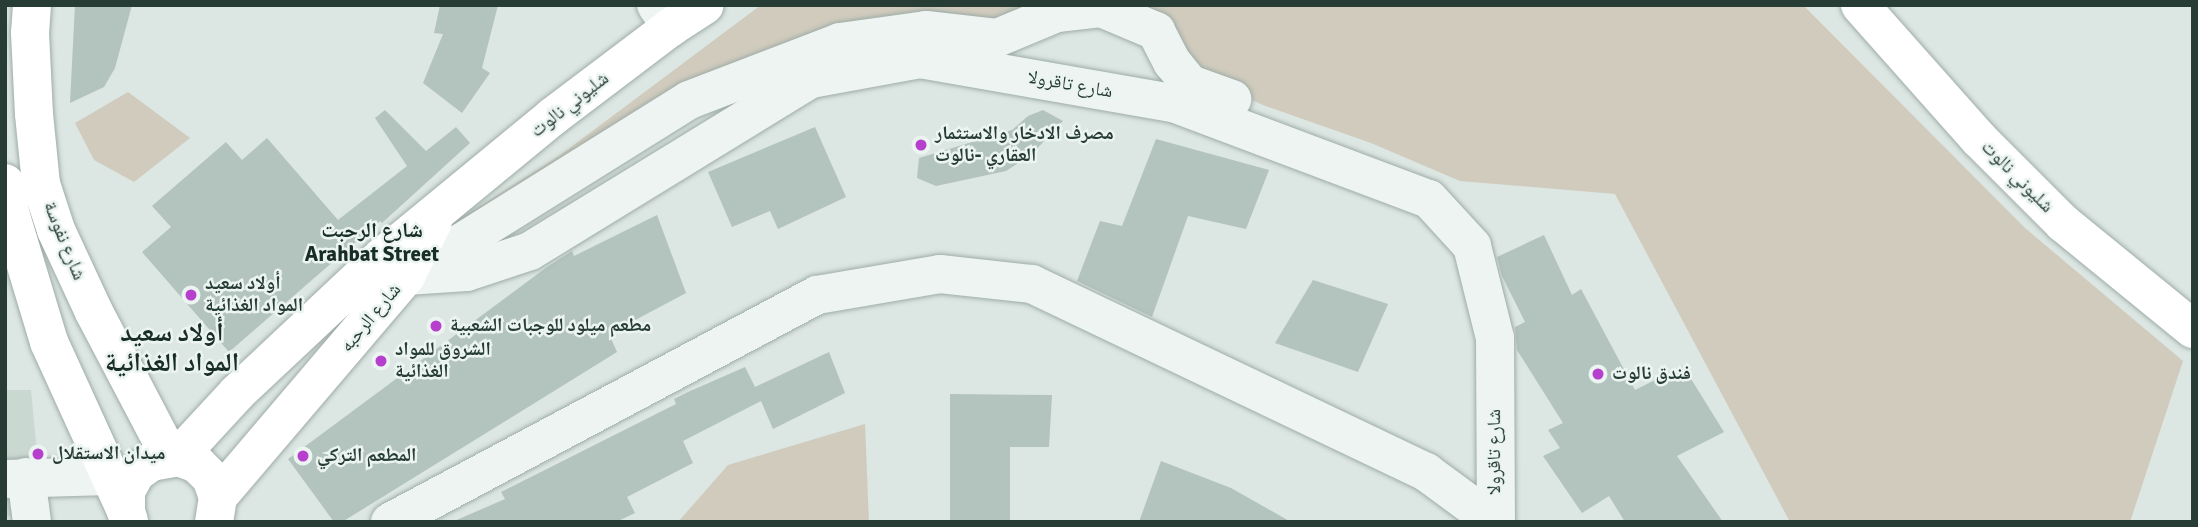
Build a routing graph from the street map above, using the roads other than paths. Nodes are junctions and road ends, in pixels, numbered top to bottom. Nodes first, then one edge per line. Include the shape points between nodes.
1 (32, 5) edge
2 (705, 5) edge
3 (1860, 5) edge
4 (669, 12) edge
5 (5, 183) edge
6 (1429, 200) junction
7 (439, 210) junction
8 (14, 256) edge
9 (406, 276) junction
10 (2193, 329) edge
11 (174, 457) junction
12 (108, 476) junction
13 (16, 478) edge
14 (216, 509) edge
15 (128, 516) edge
16 (32, 522) edge
17 (390, 522) edge
18 (1495, 522) edge

1 - 11 main road, شارع نفوسة via 41,184 94,312
2 - 4 main road, شليوني نالوت
3 - 10 main road, شليوني نالوت via 1979,139 2063,223
4 - 7 main road, شليوني نالوت
5 - 8 main road, شارع نفوسة
6 - 9 street, شارع تاقرولا via 1173,103 920,59 811,79 530,251 467,272
6 - 9 street via 1450,181 1190,84 1156,31 1101,8 1057,13 997,38 926,30 840,42 688,100
6 - 18 street, شارع تاقرولا via 1472,246 1495,338
7 - 9 main road, شارع الرحبه
7 - 11 main road, شارع الرحبه via 383,256
8 - 12 main road, شارع نفوسة
9 - 14 main road, شارع الرحبه
11 - 14 main road via 197,464 211,478
11 - 15 main road via 151,461 136,474 127,491
12 - 13 street
12 - 15 main road, شارع نفوسة
13 - 16 street
17 - 18 street via 817,295 940,274 1032,284 1426,472

